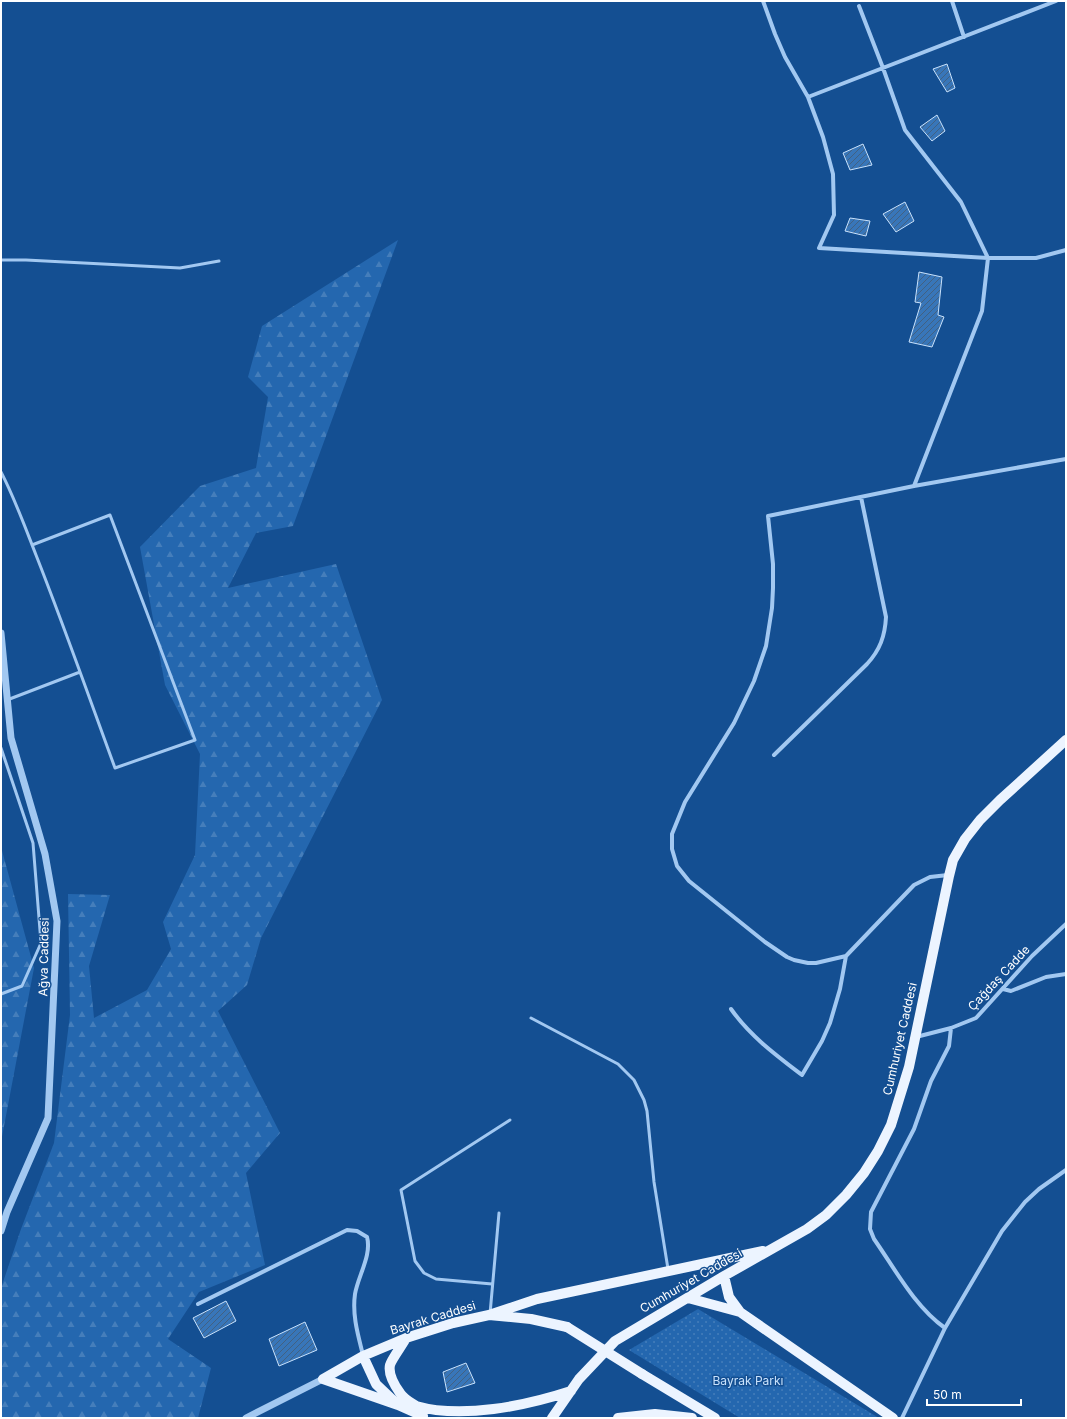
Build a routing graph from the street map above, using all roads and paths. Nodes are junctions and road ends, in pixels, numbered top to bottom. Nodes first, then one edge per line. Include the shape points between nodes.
1 (763, 1) edge
2 (952, 1) edge
3 (1056, 1) edge
4 (859, 6) dead end
5 (964, 37) junction
6 (883, 68) junction
7 (808, 97) junction
8 (1066, 250) edge
9 (988, 258) junction
10 (1, 260) edge
11 (219, 261) dead end
12 (1066, 459) edge
13 (1, 472) edge
14 (914, 486) junction
15 (861, 497) junction
16 (32, 545) junction
17 (1, 633) edge
18 (80, 672) junction
19 (8, 700) junction
20 (1066, 740) edge
21 (1, 748) edge
22 (774, 755) dead end
23 (949, 876) junction
24 (1066, 924) edge
25 (846, 956) junction
26 (1066, 974) edge
27 (1003, 989) junction
28 (1, 994) edge
29 (731, 1009) dead end
30 (531, 1018) dead end
31 (952, 1028) junction
32 (916, 1037) junction
33 (510, 1120) dead end
34 (1066, 1170) edge
35 (499, 1213) dead end
36 (4, 1214) edge
37 (1, 1231) edge
38 (773, 1249) junction
39 (669, 1270) junction
40 (724, 1276) junction
41 (492, 1284) junction
42 (688, 1298) junction
43 (198, 1304) dead end
44 (740, 1312) junction
45 (489, 1315) junction
46 (945, 1328) junction
47 (406, 1338) junction
48 (363, 1356) junction
49 (323, 1379) junction
50 (570, 1391) junction
51 (398, 1405) junction
52 (246, 1418) edge
53 (426, 1418) edge
54 (552, 1418) edge
55 (618, 1418) edge
56 (692, 1418) edge
57 (715, 1418) edge
58 (893, 1418) edge
59 (902, 1418) edge

1 - 7 street via 785,57
2 - 5 street
3 - 5 street
4 - 6 street
5 - 6 street
6 - 7 street
6 - 9 street via 905,130 961,202
7 - 9 street via 833,174 834,215 819,248
8 - 9 street via 1036,258
9 - 14 street via 982,311
10 - 11 lane via 180,268
12 - 14 street
13 - 16 lane
14 - 15 street
15 - 22 street via 886,617 882,641 867,664
15 - 25 street via 768,516 773,588 766,646 744,702 685,802 671,842 677,866 689,881 787,957 808,963
16 - 18 lane
16 - 18 lane via 110,515 195,740 115,768
17 - 19 street, Ağva Caddesi
18 - 19 lane
19 - 36 street, Ağva Caddesi via 11,738 45,854 57,921 48,1118
20 - 23 main road, Cumhuriyet Caddesi via 980,820 953,860
21 - 28 lane via 33,843 41,943 22,986
23 - 25 street via 930,877 914,885
23 - 32 main road, Cumhuriyet Caddesi
24 - 27 street, Çağdaş Cadde via 1032,956
25 - 29 street via 830,1023 802,1075 758,1040
26 - 27 street via 1046,977 1011,991
27 - 31 street, Çağdaş Cadde via 976,1018
30 - 39 lane via 618,1064 627,1071 640,1089 647,1111 654,1182
31 - 32 street, Çağdaş Cadde
31 - 46 street via 947,1051 931,1081 914,1128 873,1206 869,1223 874,1239 920,1305
32 - 38 main road, Cumhuriyet Caddesi via 891,1125 864,1173 826,1215 808,1229
33 - 41 lane via 401,1190 415,1262 424,1273 436,1279
34 - 46 street via 1039,1189 1013,1216
35 - 41 lane
36 - 37 street, Ağva Caddesi
38 - 39 main road
38 - 40 main road, Cumhuriyet Caddesi
39 - 45 main road via 537,1299
40 - 42 main road, Cumhuriyet Caddesi
40 - 44 main road via 729,1297
41 - 45 lane
42 - 44 main road
42 - 50 main road, Cumhuriyet Caddesi via 615,1341
43 - 48 street via 347,1230 357,1231 367,1237 369,1245 355,1294 354,1319
44 - 58 main road
45 - 47 main road, Bayrak Caddesi
45 - 57 main road, Bayrak Caddesi, bridge via 531,1319 567,1328
46 - 59 street
47 - 48 main road, Bayrak Caddesi
47 - 50 main road via 390,1364 392,1382 404,1399 427,1412 446,1416 477,1416 516,1409
48 - 49 main road, Bayrak Caddesi
48 - 51 main road via 376,1384
49 - 51 main road
49 - 52 street, Bayrak Caddesi
50 - 54 main road, Cumhuriyet Caddesi
51 - 53 main road
55 - 56 main road via 655,1414

